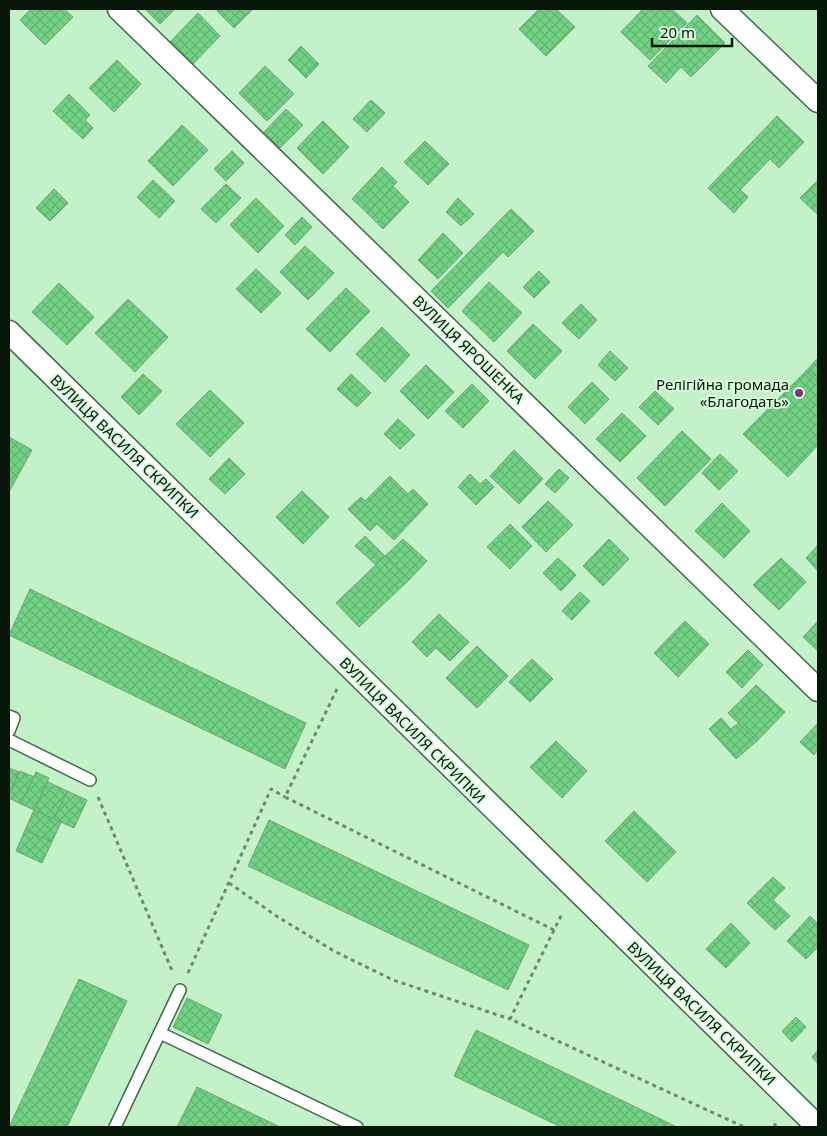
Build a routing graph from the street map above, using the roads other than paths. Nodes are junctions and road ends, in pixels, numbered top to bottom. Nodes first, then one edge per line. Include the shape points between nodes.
1 (119, 9) edge
2 (722, 9) edge
3 (818, 101) edge
4 (9, 333) edge
5 (818, 690) edge
6 (9, 716) edge
7 (9, 731) edge
8 (9, 740) edge
9 (90, 780) road end
10 (180, 990) road end
11 (160, 1033) junction
12 (115, 1127) edge
13 (357, 1127) edge
14 (818, 1127) edge

1 - 5 street, ВУЛИЦЯ ЯРОШЕНКА
2 - 3 street
4 - 14 street, ВУЛИЦЯ ВАСИЛЯ СКРИПКИ
6 - 7 lane via 14,718
8 - 9 lane
10 - 11 lane
11 - 12 lane
11 - 13 lane

